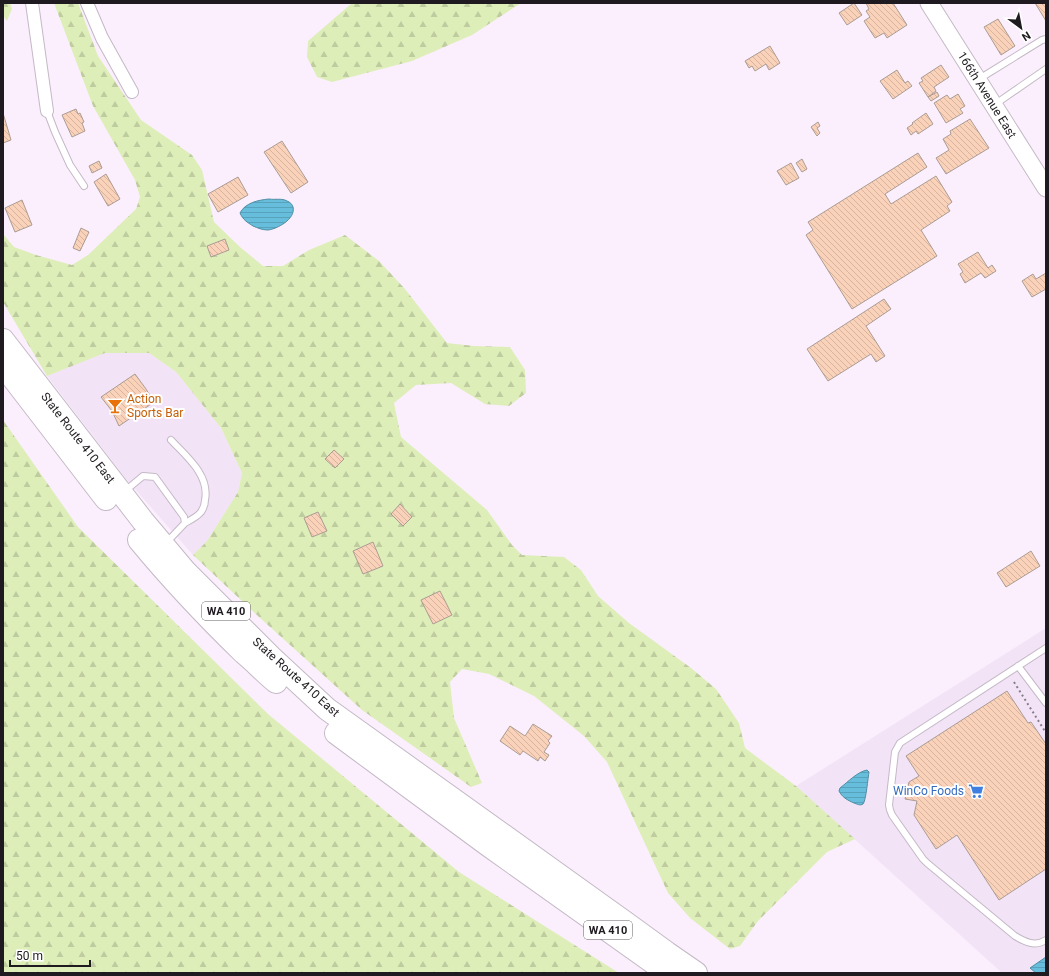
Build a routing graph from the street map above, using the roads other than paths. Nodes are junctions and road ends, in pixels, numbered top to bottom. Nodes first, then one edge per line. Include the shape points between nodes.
1 (32, 3) edge
2 (87, 3) edge
3 (929, 3) edge
4 (1046, 39) edge
5 (1046, 70) edge
6 (977, 80) junction
7 (132, 92) dead end
8 (994, 105) junction
9 (47, 112) joint
10 (84, 186) dead end
11 (1046, 188) edge
12 (3, 340) edge
13 (3, 365) edge
14 (171, 440) dead end
15 (122, 494) junction
16 (185, 523) junction
17 (163, 545) junction
18 (1046, 648) edge
19 (1018, 666) junction
20 (1046, 703) edge
21 (553, 880) junction
22 (630, 926) junction
23 (1046, 940) edge
24 (668, 973) edge
25 (696, 973) edge
26 (708, 973) edge

1 - 9 street
2 - 7 street via 102,38
3 - 6 street, 166th Avenue East
4 - 6 lane
5 - 8 lane
6 - 8 street, 166th Avenue East
8 - 11 street, 166th Avenue East
9 - 10 lane via 70,165
12 - 15 highway, State Route 410 East / WA 410
13 - 21 highway, State Route 410 East / WA 410 via 69,453 164,570 273,680 335,732 488,845
14 - 16 lane via 196,468 206,489 201,512
15 - 16 lane via 143,476 154,477 184,517
15 - 17 highway, State Route 410 East / WA 410
16 - 17 lane
17 - 21 highway, State Route 410 East / WA 410 via 185,571 271,657 327,709
18 - 19 lane
19 - 20 lane
19 - 23 lane via 900,743 895,752 889,805 892,815 927,863 1015,936 1035,944
21 - 22 highway, WA 410
21 - 24 highway, WA 410
22 - 25 highway, WA 410
22 - 26 highway via 665,944

